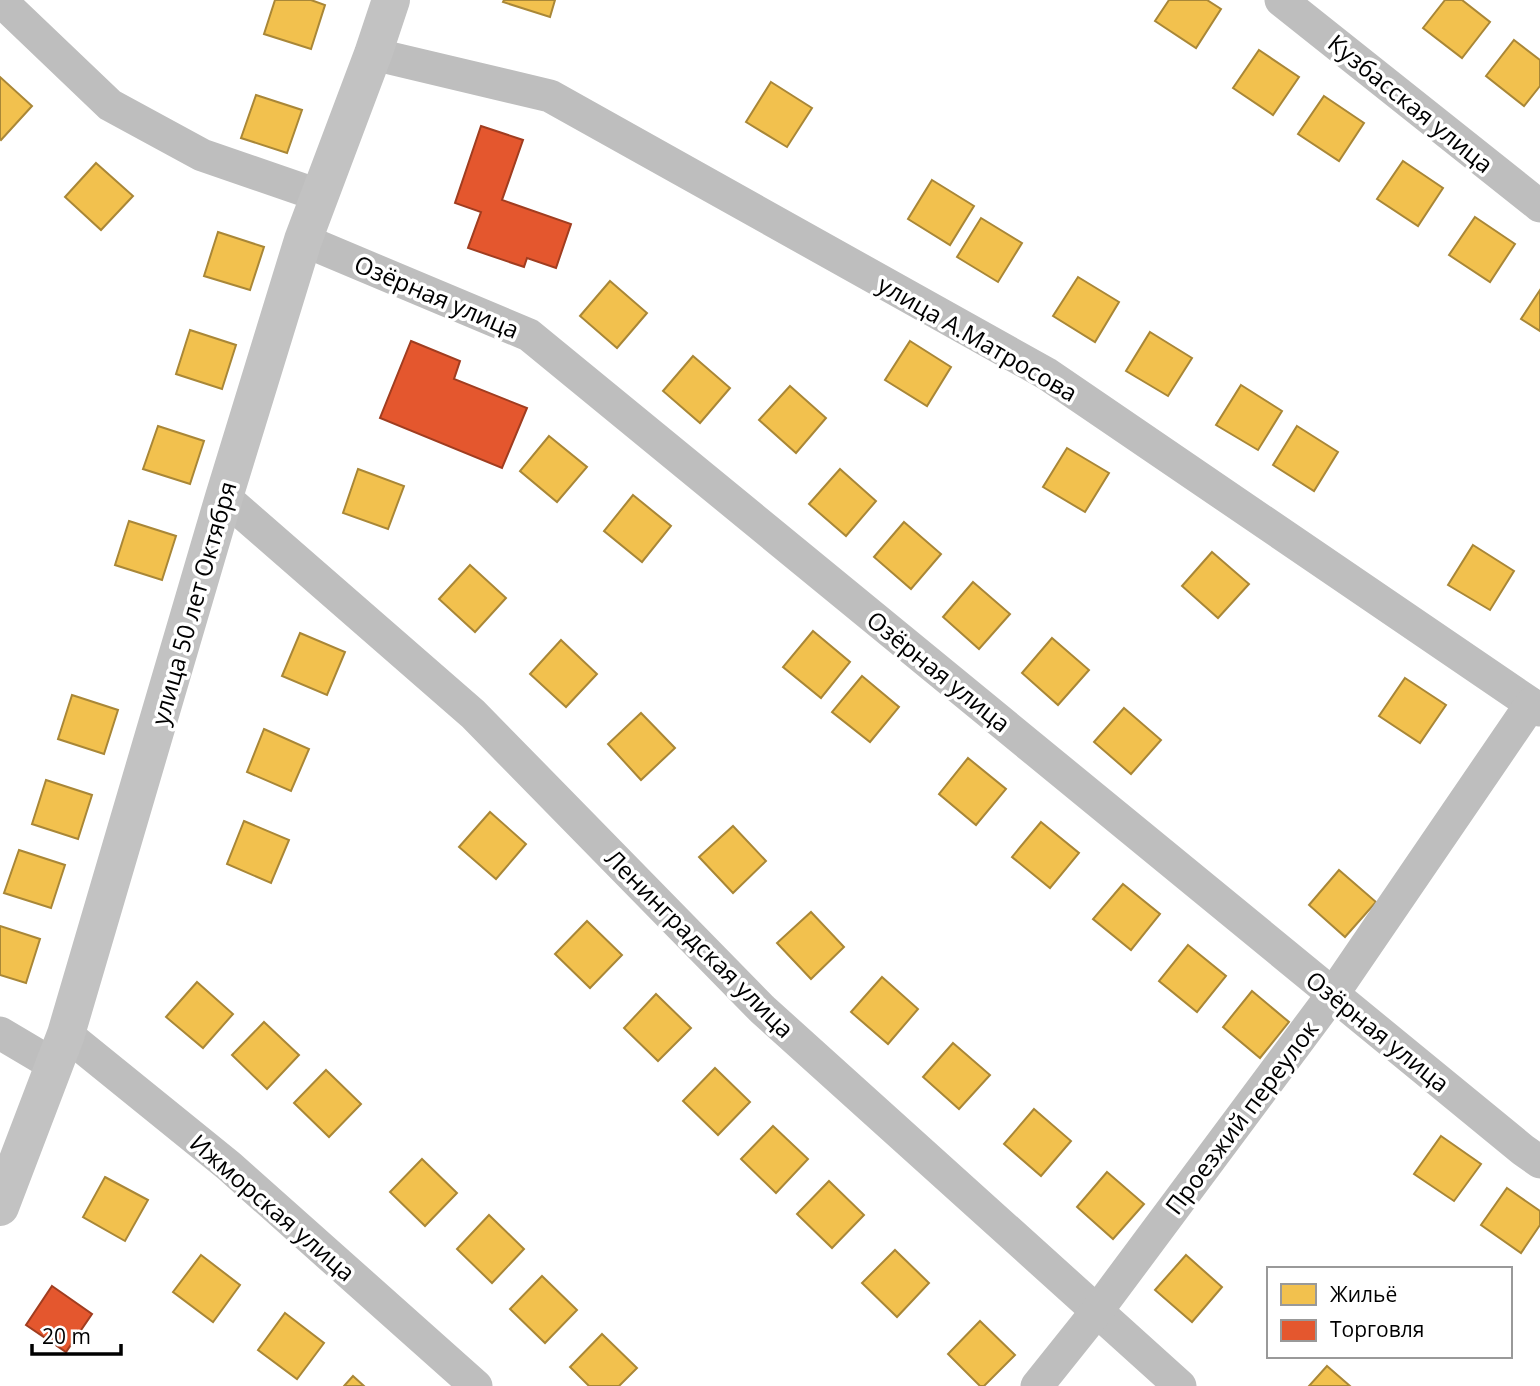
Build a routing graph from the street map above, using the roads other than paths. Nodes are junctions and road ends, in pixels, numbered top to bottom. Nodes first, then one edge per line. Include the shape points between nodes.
1 (0, 0) edge
2 (391, 0) edge
3 (1281, 0) edge
4 (373, 54) junction
5 (321, 196) junction
6 (1540, 206) edge
7 (303, 240) junction
8 (224, 496) junction
9 (1535, 707) edge
10 (1333, 994) junction
11 (0, 1033) edge
12 (60, 1050) junction
13 (1540, 1162) edge
14 (0, 1208) edge
15 (1097, 1311) junction
16 (476, 1386) edge
17 (1037, 1386) edge
18 (1180, 1386) edge

1 - 5 street via 110,105 202,155
2 - 4 main road, улица 50 лет Октября
3 - 6 street, Кузбасская улица
4 - 5 main road, улица 50 лет Октября
4 - 9 street, улица А.Матросова via 550,96 1011,354 1059,382
5 - 7 main road, улица 50 лет Октября
7 - 8 main road, улица 50 лет Октября
7 - 10 street, Озёрная улица via 529,335
8 - 12 main road, улица 50 лет Октября
8 - 15 street, Ленинградская улица via 473,714 762,1009
9 - 10 street, Проезжий переулок
10 - 13 street, Озёрная улица
10 - 15 street, Проезжий переулок
11 - 12 street, Ижморская улица
12 - 14 main road, улица 50 лет Октября
12 - 16 street, Ижморская улица via 229,1166
15 - 17 street, Проезжий переулок
15 - 18 street, Ленинградская улица

